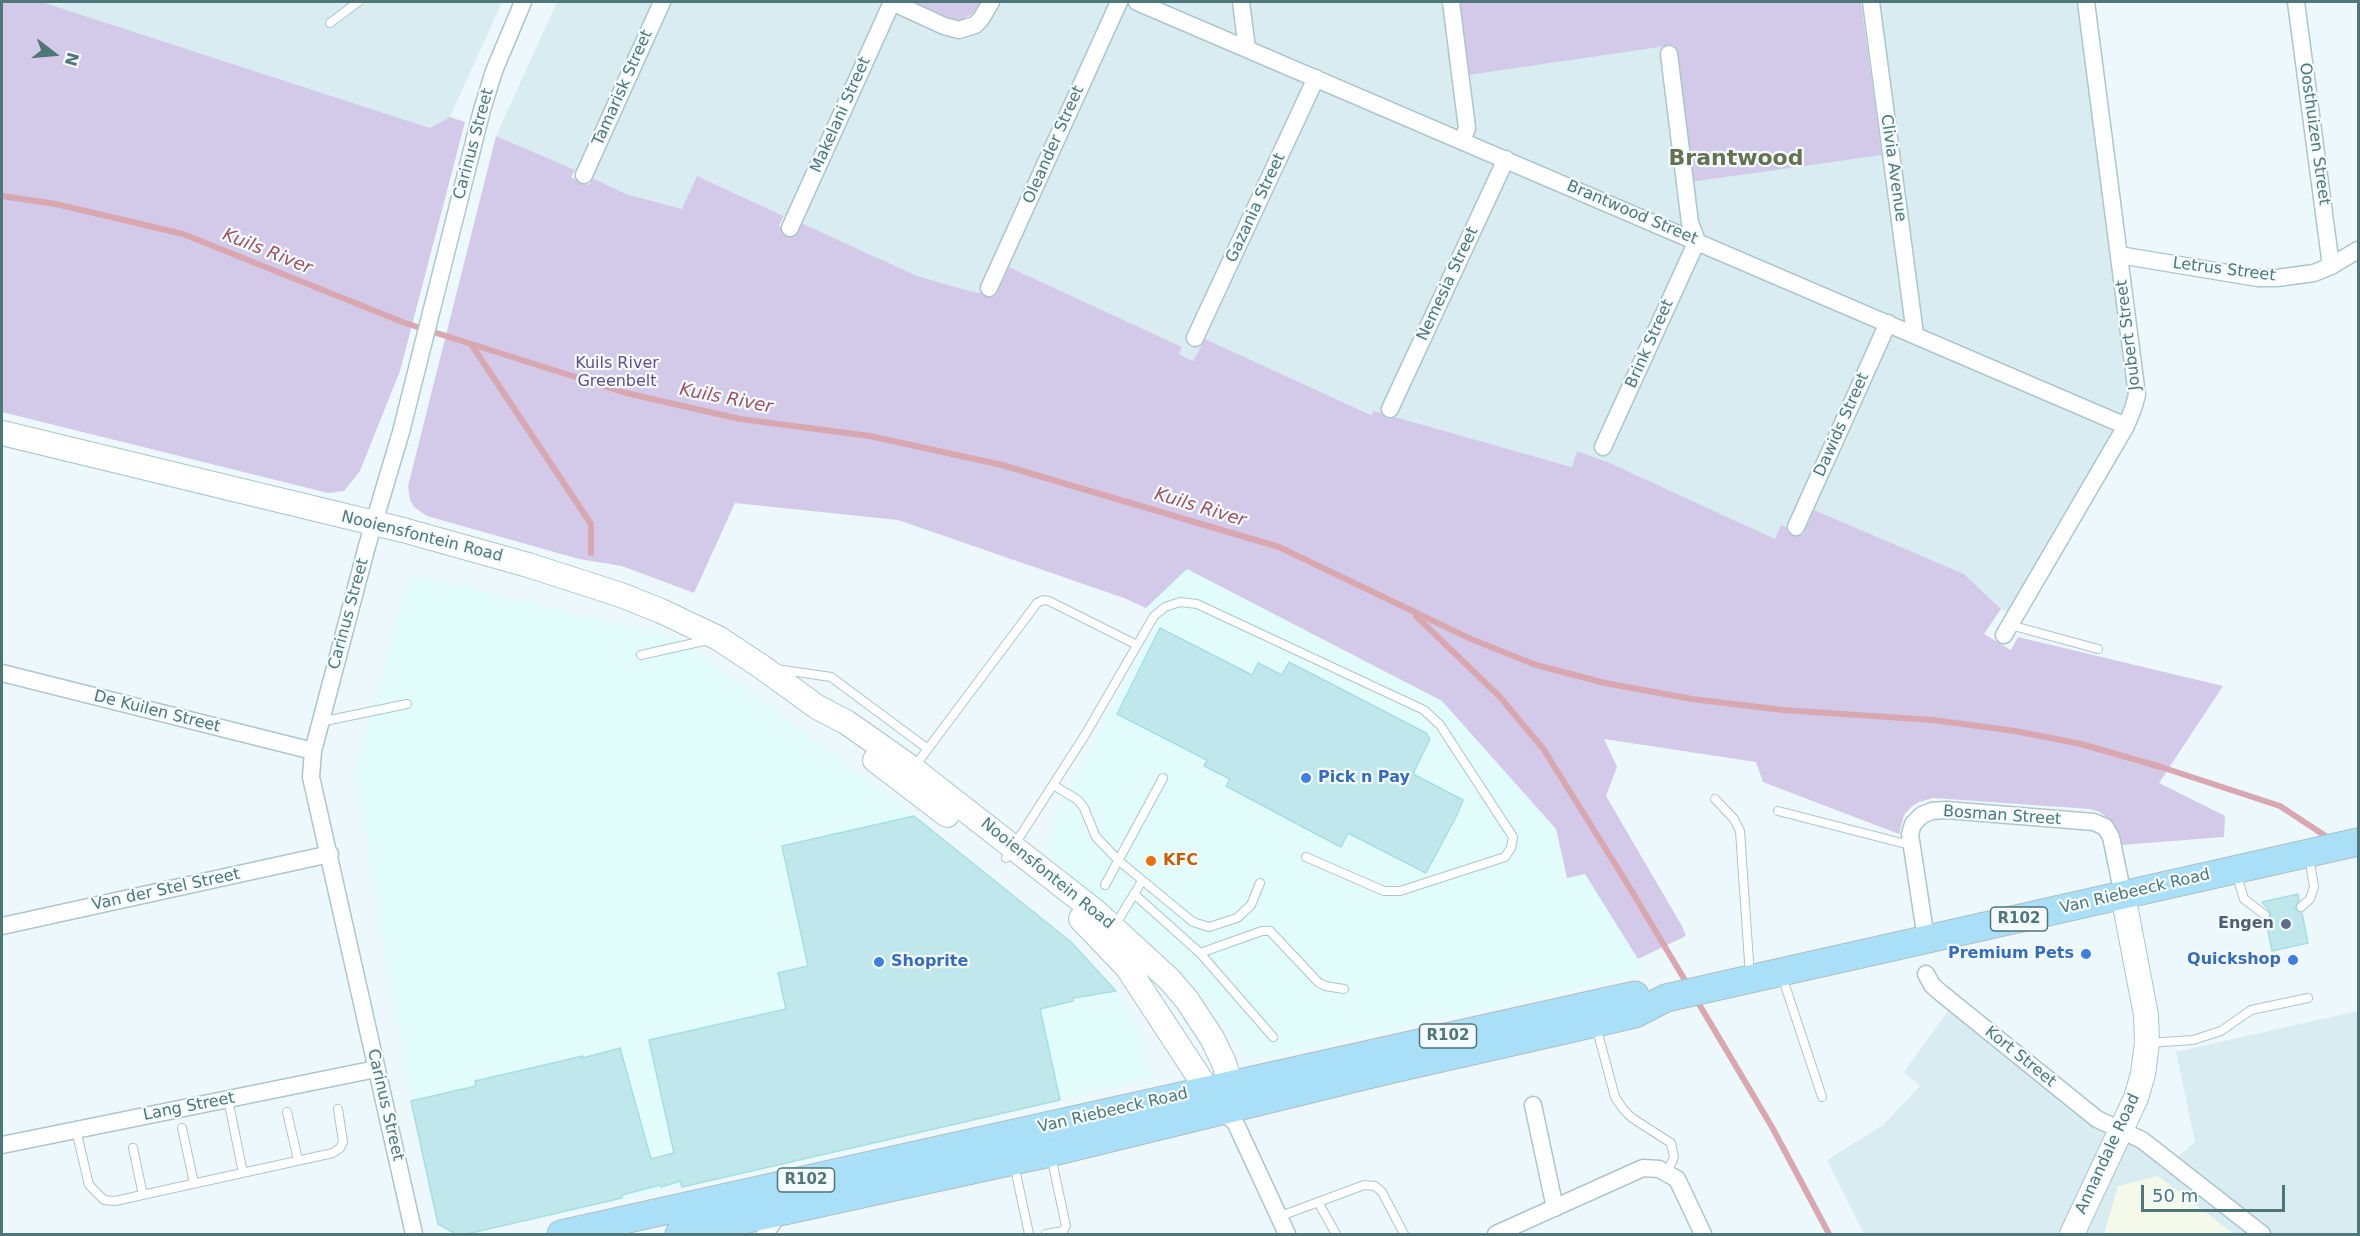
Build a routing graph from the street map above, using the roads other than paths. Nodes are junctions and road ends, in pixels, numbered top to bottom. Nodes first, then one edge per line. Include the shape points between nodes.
1 (358, 2) edge
2 (523, 2) edge
3 (662, 2) edge
4 (892, 2) edge
5 (991, 2) edge
6 (1119, 2) edge
7 (1137, 2) edge
8 (1241, 2) edge
9 (1451, 2) edge
10 (1871, 2) edge
11 (2086, 2) edge
12 (2296, 2) edge
13 (330, 23) dead end
14 (1247, 49) junction
15 (1669, 54) dead end
16 (1316, 78) junction
17 (1462, 141) junction
18 (1506, 159) junction
19 (584, 175) dead end
20 (790, 228) dead end
21 (1697, 241) junction
22 (2358, 250) edge
23 (2119, 255) junction
24 (2331, 266) junction
25 (989, 288) dead end
26 (1888, 323) junction
27 (1915, 334) junction
28 (1195, 338) dead end
29 (1390, 409) dead end
30 (2126, 426) junction
31 (2, 433) edge
32 (1603, 447) dead end
33 (374, 523) junction
34 (1796, 527) dead end
35 (2007, 630) joint
36 (718, 638) junction
37 (1137, 645) junction
38 (2098, 649) dead end
39 (641, 655) dead end
40 (762, 667) junction
41 (2, 673) edge
42 (407, 704) dead end
43 (817, 707) junction
44 (320, 722) junction
45 (928, 749) junction
46 (313, 751) junction
47 (913, 769) junction
48 (1163, 778) dead end
49 (1053, 784) junction
50 (1715, 799) dead end
51 (1778, 812) dead end
52 (2358, 842) edge
53 (1910, 845) junction
54 (1010, 852) junction
55 (2312, 853) junction
56 (330, 854) junction
57 (1306, 856) dead end
58 (1119, 861) junction
59 (2235, 870) junction
60 (1142, 881) junction
61 (1260, 883) dead end
62 (1105, 885) dead end
63 (1134, 894) junction
64 (2123, 895) junction
65 (2301, 907) dead end
66 (2265, 915) dead end
67 (2, 926) edge
68 (1114, 928) junction
69 (1926, 939) junction
70 (1200, 953) junction
71 (1781, 972) junction
72 (1926, 974) dead end
73 (1750, 980) junction
74 (1344, 989) dead end
75 (1666, 998) junction
76 (2308, 998) dead end
77 (1596, 1023) junction
78 (1273, 1037) dead end
79 (2147, 1043) junction
80 (376, 1069) junction
81 (1822, 1097) dead end
82 (228, 1099) junction
83 (1226, 1104) junction
84 (1533, 1105) dead end
85 (338, 1109) dead end
86 (287, 1112) dead end
87 (182, 1128) dead end
88 (76, 1130) junction
89 (2121, 1130) junction
90 (2, 1145) edge
91 (133, 1148) dead end
92 (1050, 1153) junction
93 (298, 1160) junction
94 (1014, 1161) junction
95 (243, 1173) junction
96 (1666, 1173) junction
97 (194, 1184) junction
98 (143, 1195) junction
99 (1318, 1202) junction
100 (1555, 1208) junction
101 (780, 1212) junction
102 (1278, 1216) junction
103 (414, 1234) edge
104 (561, 1234) edge
105 (679, 1234) edge
106 (765, 1234) edge
107 (1029, 1234) edge
108 (1046, 1234) edge
109 (1287, 1234) edge
110 (1336, 1234) edge
111 (1404, 1234) edge
112 (1496, 1234) edge
113 (1703, 1234) edge
114 (2072, 1234) edge
115 (2262, 1234) edge

1 - 13 lane
2 - 33 street, Carinus Street via 497,62 482,110
3 - 19 street, Tamarisk Street
4 - 5 street, Makelani Street via 959,30 975,25
4 - 20 street, Makelani Street
6 - 25 street, Oleander Street
7 - 14 street, Brantwood Street
8 - 14 street
9 - 17 street via 1467,128
10 - 27 street, Clivia Avenue
11 - 23 street, Joubert Street
12 - 24 street, Oosthuizen Street
14 - 16 street, Brantwood Street
15 - 21 street via 1690,223
16 - 17 street, Brantwood Street
16 - 28 street, Gazania Street
17 - 18 street, Brantwood Street
18 - 21 street, Brantwood Street
18 - 29 street, Nemesia Street
21 - 26 street, Brantwood Street
21 - 32 street, Brink Street
22 - 24 street, Letrus Street
23 - 24 street, Letrus Street via 2258,278 2295,277
23 - 30 street, Joubert Street via 2137,395
26 - 27 street, Brantwood Street
26 - 34 street, Dawids Street
27 - 30 street, Brantwood Street
30 - 35 street, Joubert Street
31 - 33 street, Nooiensfontein Road
33 - 36 street, Nooiensfontein Road via 621,594
33 - 44 street, Carinus Street
35 - 38 lane
36 - 39 lane
36 - 40 street, Nooiensfontein Road
37 - 45 lane via 1043,600
37 - 49 lane
37 - 57 lane via 1154,616 1165,607 1180,602 1197,604 1424,710 1440,725 1513,837 1504,857 1400,891 1384,891
40 - 43 street, Nooiensfontein Road
40 - 45 lane via 831,677
41 - 46 street, De Kuilen Street
42 - 44 lane
43 - 47 street, Nooiensfontein Road via 846,722
43 - 54 street, Nooiensfontein Road via 906,785
44 - 46 street, Carinus Street
45 - 47 lane
46 - 56 street, Carinus Street via 311,777
47 - 54 street, Nooiensfontein Road
48 - 58 lane
49 - 54 lane
49 - 58 lane via 1078,800 1096,837
50 - 73 lane via 1740,831
51 - 53 lane
52 - 55 main road, Van Riebeeck Road / R102
53 - 64 street, Bosman Street via 1913,824 1922,815 1946,810 2094,822 2105,827 2111,837
53 - 69 street, Bosman Street
54 - 68 street, Nooiensfontein Road
54 - 83 street, Nooiensfontein Road via 1127,967
55 - 59 main road, Van Riebeeck Road / R102
55 - 65 lane via 2314,887 2310,899
56 - 67 street, Van der Stel Street
56 - 80 street, Carinus Street
58 - 60 lane
58 - 62 lane
59 - 64 main road, Van Riebeeck Road / R102
59 - 66 lane via 2244,899
60 - 61 lane via 1193,922 1209,927 1245,913
60 - 63 lane
63 - 68 lane
63 - 70 lane
64 - 69 main road, Van Riebeeck Road / R102
64 - 79 street, Annandale Road via 2146,1015
68 - 83 street, Nooiensfontein Road via 1169,979 1212,1038 1224,1063
69 - 71 main road, Van Riebeeck Road / R102
70 - 74 lane via 1270,931 1318,982
70 - 78 lane
71 - 73 main road, Van Riebeeck Road / R102
71 - 81 lane
72 - 89 street, Kort Street via 1941,993 2097,1119
73 - 75 main road, Van Riebeeck Road / R102
75 - 77 main road, Van Riebeeck Road / R102 via 1635,1014
75 - 83 main road, Van Riebeeck Road / R102 via 1633,995
76 - 79 lane via 2251,1010 2221,1031 2193,1040
77 - 83 main road, Van Riebeeck Road / R102
77 - 96 lane via 1615,1097 1632,1118 1671,1143 1674,1156
79 - 89 street, Annandale Road via 2136,1098
80 - 82 street, Lang Street
80 - 103 street, Carinus Street
82 - 88 street, Lang Street
82 - 95 lane
83 - 92 main road, Van Riebeeck Road / R102
83 - 102 street
83 - 104 main road, Van Riebeeck Road / R102
84 - 100 street
85 - 93 lane via 343,1142 339,1148
86 - 93 lane
87 - 97 lane
88 - 90 street, Lang Street
88 - 98 lane via 89,1185 95,1193 104,1200 115,1201
89 - 114 street, Annandale Road
89 - 115 street via 2142,1140
91 - 98 lane
92 - 94 main road, Van Riebeeck Road / R102
92 - 108 lane via 1066,1226 1063,1231
93 - 95 lane
94 - 101 main road, Van Riebeeck Road / R102
94 - 107 lane
95 - 97 lane
96 - 100 street via 1643,1168
96 - 113 street via 1677,1179
97 - 98 lane
99 - 102 lane
99 - 110 lane
99 - 111 lane via 1364,1185 1375,1186
100 - 112 street
101 - 105 main road, Van Riebeeck Road / R102
101 - 106 street
102 - 109 street

